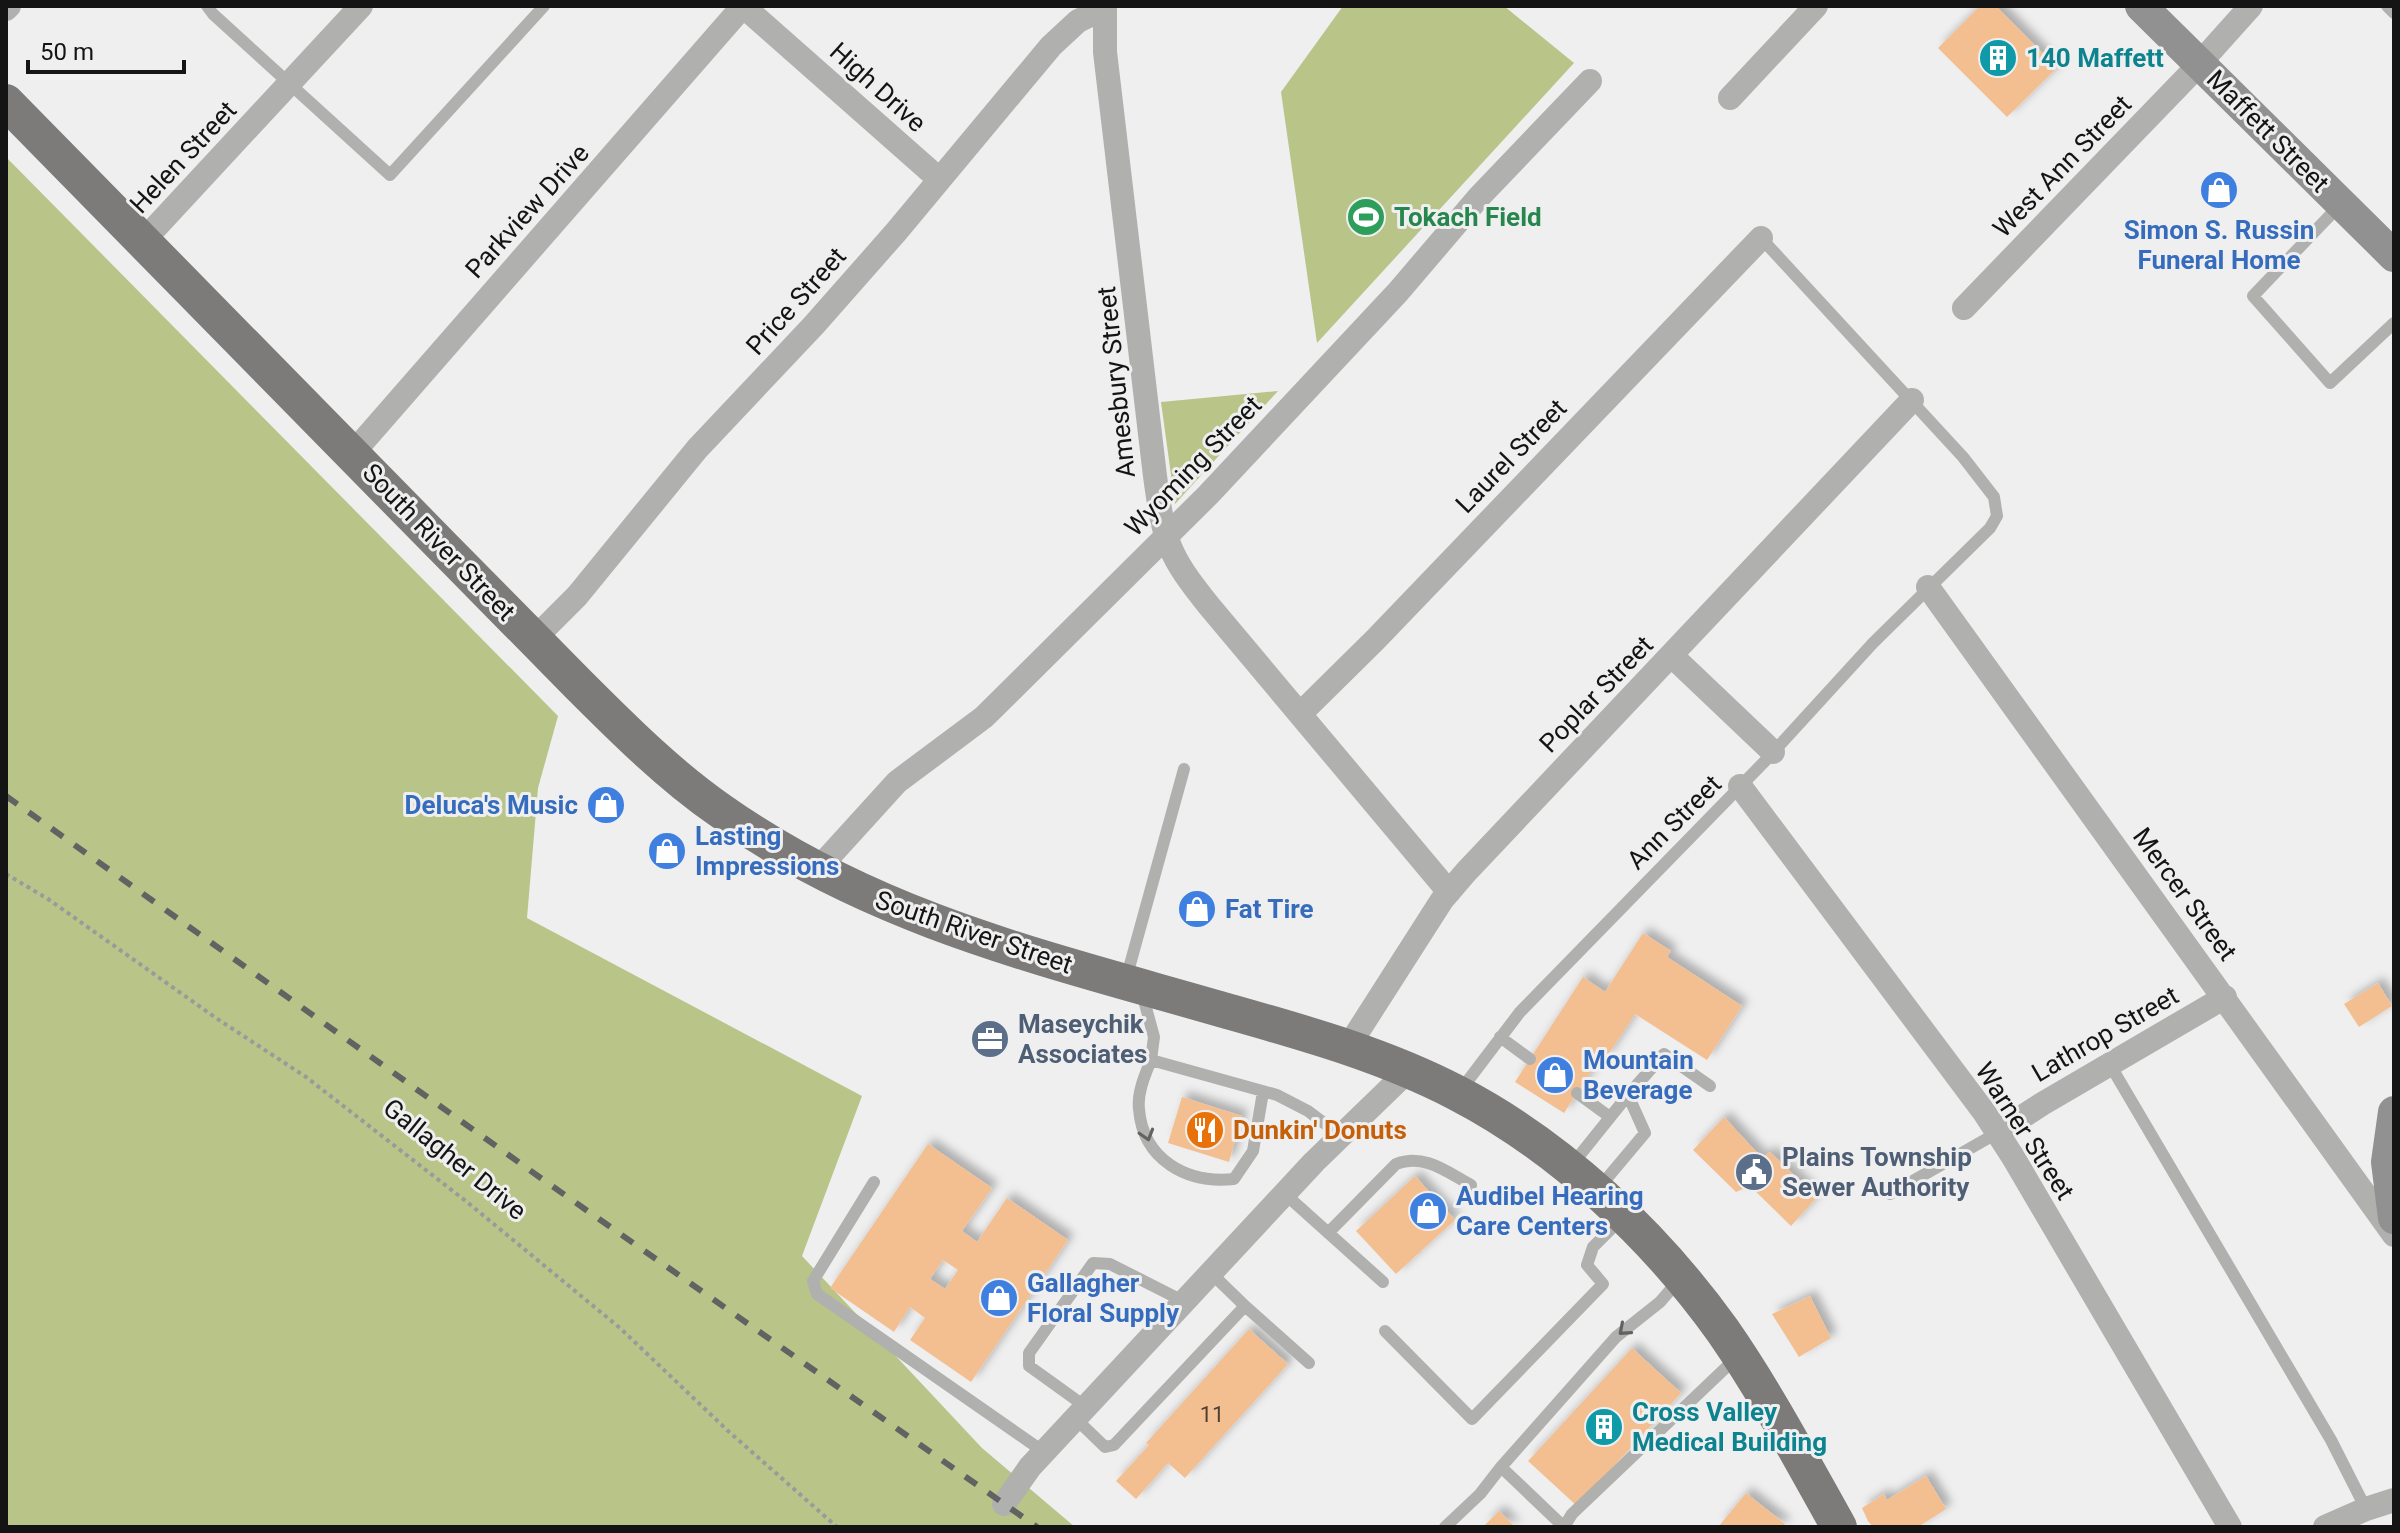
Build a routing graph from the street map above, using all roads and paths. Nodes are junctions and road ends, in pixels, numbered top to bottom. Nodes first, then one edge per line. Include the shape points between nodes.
1 (207, 6) edge
2 (361, 6) edge
3 (544, 6) edge
4 (743, 6) edge
5 (1816, 6) edge
6 (2141, 6) edge
7 (2251, 6) edge
8 (2387, 6) edge
9 (1105, 7) edge
10 (2394, 13) edge
11 (2198, 62) junction
12 (1590, 81) dead end
13 (291, 84) junction
14 (1730, 98) dead end
15 (6, 102) edge
16 (939, 179) junction
17 (2341, 204) junction
18 (1761, 238) joint
19 (143, 241) junction
20 (2394, 256) edge
21 (1964, 308) dead end
22 (2394, 323) edge
23 (1912, 400) junction
24 (352, 454) junction
25 (1165, 537) junction
26 (1928, 587) junction
27 (534, 639) junction
28 (1672, 656) junction
29 (1301, 713) junction
30 (1773, 752) junction
31 (1184, 769) dead end
32 (1740, 786) junction
33 (817, 870) junction
34 (6, 874) edge
35 (1449, 892) junction
36 (1132, 984) junction
37 (2225, 997) junction
38 (1500, 1037) junction
39 (1348, 1047) junction
40 (1530, 1059) dead end
41 (1151, 1060) junction
42 (2109, 1063) junction
43 (1409, 1070) junction
44 (1710, 1086) dead end
45 (1263, 1092) junction
46 (1458, 1093) junction
47 (1577, 1093) dead end
48 (1628, 1095) junction
49 (2394, 1112) edge
50 (1610, 1117) junction
51 (1997, 1133) junction
52 (1341, 1136) junction
53 (1582, 1180) junction
54 (874, 1182) dead end
55 (1471, 1185) dead end
56 (1285, 1194) junction
57 (1890, 1194) dead end
58 (1623, 1217) junction
59 (2394, 1218) edge
60 (1328, 1233) junction
61 (2394, 1235) edge
62 (1212, 1274) junction
63 (1681, 1278) junction
64 (1383, 1282) dead end
65 (1185, 1302) junction
66 (1245, 1306) junction
67 (1385, 1331) dead end
68 (1739, 1356) junction
69 (1309, 1363) dead end
70 (1081, 1413) junction
71 (1044, 1452) junction
72 (1501, 1467) junction
73 (2394, 1500) edge
74 (1004, 1504) dead end
75 (2366, 1509) junction
76 (1837, 1526) edge
77 (837, 1527) edge
78 (1445, 1527) edge
79 (1564, 1527) edge
80 (2230, 1527) edge
81 (2325, 1527) edge

1 - 13 lane
2 - 13 street, Helen Street
3 - 13 lane via 390,175
4 - 16 street, High Drive
4 - 24 street, Parkview Drive
5 - 14 street
6 - 11 main road, Maffett Street
7 - 11 street, West Ann Street
8 - 10 lane
9 - 16 street, Price Street via 1078,21 1051,46
9 - 25 street, Amesbury Street via 1105,52
11 - 17 main road, Maffett Street
11 - 21 street, West Ann Street
12 - 25 street, Wyoming Street via 1479,197 1388,304
13 - 19 street, Helen Street
15 - 19 main road, South River Street
16 - 27 street, Price Street
17 - 20 main road, Maffett Street
17 - 22 lane via 2253,296 2330,383
18 - 23 lane
18 - 29 street, Laurel Street
19 - 24 main road, South River Street
23 - 26 lane, Ann Street via 1963,457 1998,508 1990,528
23 - 28 street, Poplar Street
24 - 27 main road, South River Street
25 - 29 street, Amesbury Street via 1186,577
25 - 33 street, Wyoming Street via 984,717 897,782
26 - 30 lane, Ann Street
26 - 37 street, Mercer Street
27 - 33 main road, South River Street via 673,774 720,811
28 - 30 street
28 - 35 street, Poplar Street
29 - 35 street, Amesbury Street
30 - 32 lane, Ann Street
31 - 36 lane
32 - 38 lane, Ann Street
32 - 51 street, Warner Street
33 - 36 main road, South River Street via 979,939
34 - 77 path, Gallagher Drive via 306,1077 467,1202 620,1328
35 - 39 street, Poplar Street
36 - 39 main road, South River Street
36 - 41 lane via 1154,1037
37 - 42 street, Lathrop Street
37 - 61 street, Mercer Street
38 - 40 lane
38 - 46 lane, Ann Street
39 - 43 main road, South River Street
41 - 45 lane
41 -> 45 lane via 1139,1109 1151,1150 1177,1170 1214,1181 1234,1179 1253,1151
42 - 51 street, Lathrop Street
42 - 75 lane via 2331,1440
43 - 46 main road, South River Street
43 - 52 street
44 - 48 lane via 1664,1054
45 - 52 lane via 1308,1111
46 - 53 main road, South River Street
47 - 50 lane
48 - 50 lane
48 - 53 lane via 1645,1133
49 - 59 main road via 2387,1162
50 - 53 lane
51 - 57 lane, Lathrop Street
51 - 80 street, Warner Street
52 - 56 street
53 - 58 main road, South River Street
54 - 71 lane via 813,1281 817,1294
55 - 60 lane via 1427,1162 1407,1159
56 - 60 lane
56 - 62 street
58 - 63 main road, South River Street
58 - 67 lane via 1593,1247 1587,1265 1603,1284 1472,1419
60 - 64 lane
62 - 65 street
62 - 66 lane
63 - 68 main road, South River Street
63 -> 72 lane via 1616,1337
65 - 70 street
65 - 70 lane via 1110,1264 1093,1263 1029,1353 1029,1366
66 - 69 lane
66 - 70 lane via 1114,1445 1105,1447
68 - 76 main road, South River Street
68 - 79 lane
70 - 71 street
71 - 74 street
72 - 78 lane
72 - 79 lane
73 - 75 street
75 - 81 street

